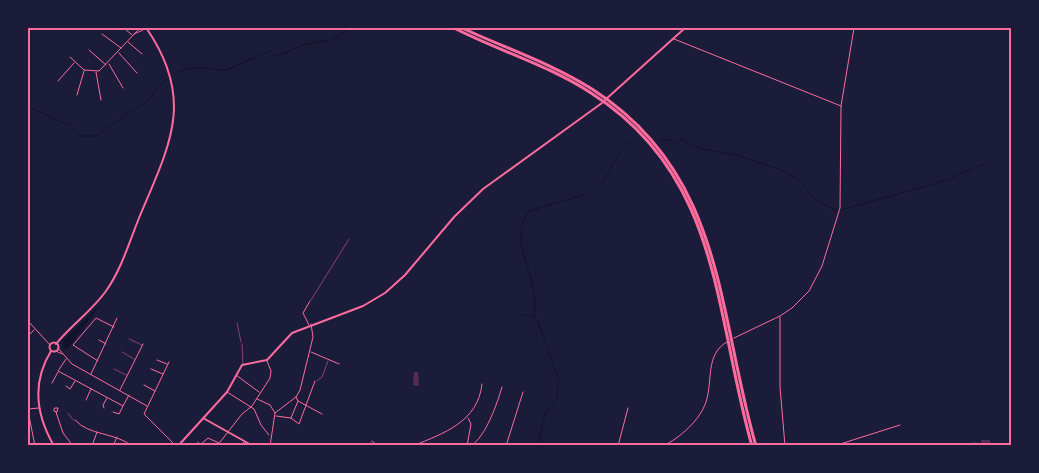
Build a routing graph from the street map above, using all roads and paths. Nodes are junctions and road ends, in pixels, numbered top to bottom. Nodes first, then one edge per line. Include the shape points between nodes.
1 (124, 28) edge
2 (141, 28) edge
3 (147, 28) edge
4 (454, 28) edge
5 (462, 28) edge
6 (685, 28) edge
7 (854, 28) edge
8 (102, 34) dead end
9 (133, 35) junction
10 (674, 39) junction
11 (128, 42) junction
12 (122, 48) junction
13 (89, 50) dead end
14 (118, 52) junction
15 (142, 54) dead end
16 (70, 58) dead end
17 (74, 62) junction
18 (107, 65) junction
19 (84, 70) junction
20 (96, 72) junction
21 (137, 72) dead end
22 (58, 81) dead end
23 (123, 88) dead end
24 (77, 95) dead end
25 (101, 100) dead end
26 (841, 106) junction
27 (349, 239) dead end
28 (310, 302) joint
29 (780, 316) junction
30 (117, 318) dead end
31 (28, 322) edge
32 (237, 323) dead end
33 (310, 325) junction
34 (114, 327) junction
35 (34, 330) junction
36 (28, 336) edge
37 (731, 337) junction
38 (129, 339) dead end
39 (99, 340) dead end
40 (726, 342) dead end
41 (56, 344) junction
42 (106, 344) junction
43 (142, 344) joint
44 (242, 344) joint
45 (50, 345) junction
46 (732, 345) junction
47 (58, 348) junction
48 (51, 351) junction
49 (56, 351) junction
50 (310, 351) junction
51 (122, 352) dead end
52 (63, 354) junction
53 (66, 358) junction
54 (135, 359) junction
55 (328, 359) junction
56 (98, 360) junction
57 (157, 360) dead end
58 (267, 360) junction
59 (243, 364) junction
60 (339, 364) dead end
61 (151, 368) dead end
62 (114, 369) dead end
63 (58, 371) junction
64 (164, 374) junction
65 (90, 375) junction
66 (236, 375) junction
67 (127, 376) junction
68 (75, 380) junction
69 (315, 381) joint
70 (52, 383) dead end
71 (144, 384) dead end
72 (482, 384) dead end
73 (66, 386) dead end
74 (502, 387) dead end
75 (91, 388) junction
76 (120, 390) junction
77 (156, 391) junction
78 (227, 392) junction
79 (259, 392) junction
80 (523, 392) dead end
81 (129, 395) junction
82 (108, 397) junction
83 (296, 397) junction
84 (256, 399) junction
85 (86, 400) dead end
86 (298, 401) junction
87 (123, 406) junction
88 (147, 406) junction
89 (307, 406) junction
90 (39, 408) junction
91 (104, 408) dead end
92 (250, 408) junction
93 (628, 408) dead end
94 (28, 410) edge
95 (56, 412) dead end
96 (113, 412) dead end
97 (68, 413) dead end
98 (119, 414) junction
99 (322, 414) dead end
100 (275, 415) junction
101 (468, 417) junction
102 (203, 418) junction
103 (291, 418) junction
104 (116, 419) dead end
105 (75, 420) joint
106 (900, 426) dead end
107 (97, 432) junction
108 (228, 433) junction
109 (270, 436) junction
110 (118, 437) junction
111 (244, 441) junction
112 (372, 441) joint
113 (198, 442) dead end
114 (219, 443) junction
115 (663, 445) edge
116 (35, 446) edge
117 (54, 446) edge
118 (73, 446) edge
119 (92, 446) edge
120 (114, 446) edge
121 (132, 446) edge
122 (177, 446) edge
123 (217, 446) edge
124 (240, 446) edge
125 (253, 446) edge
126 (270, 446) edge
127 (369, 446) edge
128 (378, 446) edge
129 (413, 446) edge
130 (467, 446) edge
131 (471, 446) edge
132 (506, 446) edge
133 (618, 446) edge
134 (752, 446) edge
135 (756, 446) edge
136 (785, 446) edge
137 (834, 446) edge

1 - 9 street
2 - 3 street
2 - 9 street
2 - 9 street
3 - 41 street via 163,54 171,78 174,108 168,145 112,280 97,302
4 - 37 highway via 571,81 606,103 640,133 667,167 693,212 711,261
5 - 37 highway via 547,65 593,90 626,114 658,148 689,196 704,231 721,285
6 - 10 street
7 - 26 street
8 - 12 street
9 - 11 street
10 - 26 street
10 - 33 street via 599,105 483,189 385,293 370,303
11 - 12 street
11 - 15 street
12 - 14 street
13 - 18 street
14 - 18 street
14 - 21 street
16 - 17 street
17 - 19 street
17 - 22 street
18 - 20 street
18 - 23 street
19 - 20 street
19 - 24 street
20 - 25 street
26 - 29 street via 841,194 836,222 815,281 803,298
27 - 28 lane
28 - 33 street via 303,313
29 - 37 street
29 - 136 street via 780,388
30 - 34 street
31 - 35 street
32 - 44 path
33 - 50 street via 314,333
33 - 58 street via 287,336
34 - 42 street
34 - 56 street via 96,318 73,346
35 - 36 street
35 - 45 street
37 - 46 highway
38 - 43 lane
39 - 42 street
40 - 115 street via 714,353 707,397 700,414 682,433
41 - 45 street
41 - 47 street
42 - 56 street
43 - 54 street
44 - 59 lane
45 - 48 street
46 - 134 highway
46 - 135 highway
47 - 49 street
47 - 52 street
48 - 49 street
48 - 90 street via 39,379
49 - 52 street
50 - 55 street
50 - 83 street
51 - 54 lane
52 - 53 street
53 - 63 street
53 - 65 street
54 - 67 street
55 - 60 street
55 - 69 lane via 322,377
56 - 65 street
57 - 64 street via 169,364
58 - 59 street
58 - 79 street via 270,376
59 - 66 street
61 - 64 street
62 - 67 lane
63 - 68 street
63 - 70 street
64 - 77 street
65 - 76 street
66 - 78 street
66 - 79 street
67 - 76 street
68 - 73 street via 70,389
68 - 75 street
69 - 89 street
71 - 77 street
72 - 101 street
74 - 131 street via 487,424
75 - 82 street
75 - 85 street
76 - 81 street
77 - 88 street
78 - 92 street
78 - 102 street
79 - 84 street
80 - 132 street
81 - 87 street
81 - 88 street
82 - 87 street
82 - 91 street
83 - 86 street
83 - 100 street
84 - 92 street
84 - 100 street via 270,405
86 - 89 street
86 - 103 street
87 - 98 street
88 - 122 street via 144,414
89 - 99 street
89 - 103 street via 299,424
90 - 94 street
90 - 117 street
92 - 108 street
92 - 109 street via 254,409 260,425
93 - 133 street
94 - 116 street
95 - 118 street via 63,433
96 - 98 street
97 - 105 lane
98 - 104 street
100 - 103 street
100 - 109 street
101 - 129 street via 449,430
101 - 130 street via 471,424
102 - 108 street
102 - 122 street
105 - 107 street
106 - 137 street
107 - 110 street
107 - 119 street
108 - 111 street
108 - 114 street
109 - 126 street
110 - 120 street
110 - 121 street
111 - 124 street
111 - 125 street
112 - 127 lane
112 - 128 street
113 - 114 street via 200,445 208,438
114 - 123 street

